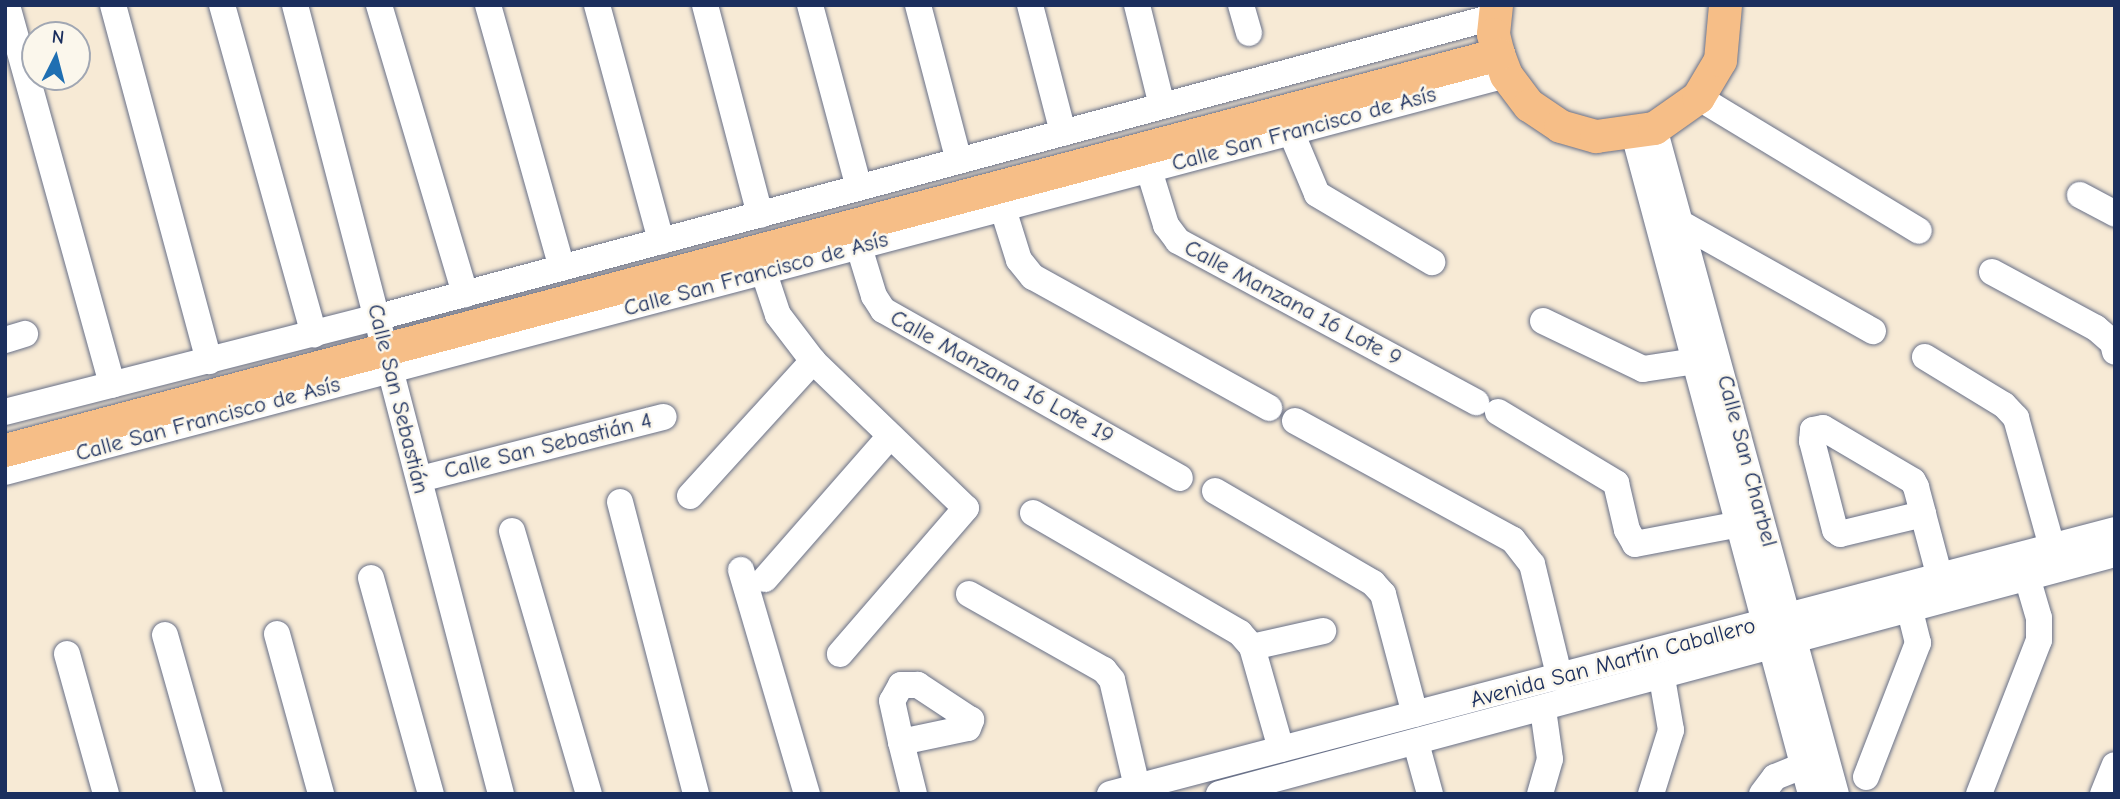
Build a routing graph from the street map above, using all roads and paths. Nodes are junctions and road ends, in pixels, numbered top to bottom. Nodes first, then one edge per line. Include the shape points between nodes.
1 (113, 5) edge
2 (222, 5) edge
3 (295, 5) edge
4 (314, 5) edge
5 (379, 5) edge
6 (488, 5) edge
7 (597, 5) edge
8 (705, 5) edge
9 (810, 5) edge
10 (918, 5) edge
11 (1030, 5) edge
12 (1137, 5) edge
13 (1241, 5) edge
14 (1725, 5) edge
15 (8, 9) dead end
16 (1249, 33) dead end
17 (1497, 37) edge
18 (1698, 97) junction
19 (1162, 106) junction
20 (1644, 131) junction
21 (1291, 132) junction
22 (1063, 133) junction
23 (959, 161) junction
24 (1149, 170) junction
25 (859, 188) junction
26 (2080, 195) dead end
27 (1003, 209) junction
28 (2115, 214) edge
29 (760, 215) junction
30 (1682, 224) junction
31 (1919, 231) dead end
32 (661, 241) junction
33 (859, 247) junction
34 (1432, 262) dead end
35 (562, 268) junction
36 (764, 272) junction
37 (1992, 272) dead end
38 (466, 294) junction
39 (1543, 321) dead end
40 (1873, 331) dead end
41 (314, 334) junction
42 (391, 342) junction
43 (2115, 352) edge
44 (1925, 357) dead end
45 (209, 360) junction
46 (813, 361) junction
47 (1696, 361) junction
48 (112, 386) junction
49 (1269, 408) dead end
50 (7, 413) edge
51 (664, 417) dead end
52 (1295, 421) dead end
53 (890, 436) junction
54 (5, 450) edge
55 (5, 472) edge
56 (432, 475) junction
57 (1180, 478) dead end
58 (1215, 491) dead end
59 (690, 496) dead end
60 (620, 502) dead end
61 (1032, 513) dead end
62 (1923, 514) junction
63 (1740, 524) junction
64 (2115, 530) edge
65 (512, 531) dead end
66 (2052, 547) junction
67 (2115, 554) edge
68 (2026, 577) junction
69 (371, 578) dead end
70 (1940, 578) junction
71 (969, 594) dead end
72 (1910, 610) junction
73 (1323, 631) dead end
74 (1780, 632) junction
75 (277, 634) dead end
76 (165, 635) dead end
77 (1252, 648) junction
78 (67, 654) dead end
79 (840, 654) dead end
80 (1662, 678) junction
81 (1560, 679) junction
82 (1543, 709) junction
83 (1415, 714) junction
84 (901, 742) dead end
85 (1416, 743) junction
86 (1281, 749) junction
87 (1804, 765) junction
88 (2115, 765) edge
89 (1866, 777) dead end
90 (1298, 784) edge
91 (1172, 786) edge
92 (1137, 787) junction
93 (106, 794) edge
94 (210, 794) edge
95 (321, 794) edge
96 (431, 794) edge
97 (501, 794) edge
98 (517, 794) edge
99 (589, 794) edge
100 (696, 794) edge
101 (807, 794) edge
102 (914, 794) edge
103 (1110, 794) edge
104 (1219, 794) edge
105 (1430, 794) edge
106 (1540, 794) edge
107 (1651, 794) edge
108 (1762, 794) edge
109 (1811, 794) edge
110 (1836, 794) edge
111 (1979, 794) edge
112 (2103, 794) edge

1 - 45 street
2 - 41 street
3 - 42 street, Calle San Sebastián
4 - 42 street, Calle San Sebastián
5 - 38 street
6 - 35 street
7 - 32 street
8 - 29 street
9 - 25 street
10 - 23 street
11 - 22 street
12 - 19 street
13 - 16 street
14 - 18 main road via 1720,60
15 - 48 street
17 - 19 street, Calle San Francisco de Asís
17 - 20 main road via 1529,105 1560,126 1596,136
17 - 21 street, Calle San Francisco de Asís
17 - 42 main road, Calle San Francisco de Asís
18 - 20 main road
18 - 31 street
19 - 22 street, Calle San Francisco de Asís
20 - 30 street, Calle San Charbel
20 - 47 street, Calle San Charbel
21 - 24 street, Calle San Francisco de Asís
21 - 34 street via 1317,194
22 - 23 street, Calle San Francisco de Asís
23 - 25 street, Calle San Francisco de Asís
24 - 27 street, Calle San Francisco de Asís
24 - 63 street, Calle Manzana 16 Lote 9 via 1166,225 1178,241 1487,407 1616,483 1635,544
25 - 29 street, Calle San Francisco de Asís
26 - 28 street
27 - 33 street, Calle San Francisco de Asís
27 - 49 street via 1019,260 1033,277
29 - 32 street, Calle San Francisco de Asís
30 - 40 street
30 - 74 street, Calle San Charbel
32 - 35 street, Calle San Francisco de Asís
33 - 36 street, Calle San Francisco de Asís
33 - 57 street, Calle Manzana 16 Lote 19 via 873,296 883,310
35 - 38 street, Calle San Francisco de Asís
36 - 42 street, Calle San Francisco de Asís
36 - 46 street via 778,315
37 - 43 street via 2096,328 2113,343
38 - 42 street, Calle San Francisco de Asís
39 - 47 street via 1643,369
41 - 42 street, Calle San Francisco de Asís
41 - 45 street, Calle San Francisco de Asís
42 - 50 main road, Calle San Francisco de Asís
42 - 54 main road, Calle San Francisco de Asís
42 - 55 street, Calle San Francisco de Asís
42 - 56 street, Calle San Sebastián
42 - 97 street, Calle San Sebastián
44 - 66 street via 2004,405 2017,418
45 - 48 street, Calle San Francisco de Asís
46 - 53 street
46 - 59 street
47 - 63 street, Calle San Charbel
48 - 50 street, Calle San Francisco de Asís
51 - 56 street, Calle San Sebastián 4
52 - 81 street via 1513,540 1532,564
53 - 79 street via 966,508
53 - 101 street via 753,574
56 - 98 street, Calle San Sebastián
58 - 83 street via 1373,583 1383,594
60 - 100 street
61 - 77 street via 1240,633
62 - 62 street via 1909,478 1823,428 1814,430 1812,441 1835,530 1840,534
62 - 70 street
63 - 74 street, Calle San Charbel
64 - 66 street, Avenida San Martín Caballero
65 - 99 street
66 - 70 street, Avenida San Martín Caballero
67 - 68 street, Avenida San Martín Caballero
68 - 72 street, Avenida San Martín Caballero
68 - 111 street via 2039,618 2039,640
69 - 96 street
70 - 74 street, Avenida San Martín Caballero
71 - 92 street via 1104,670 1112,680
72 - 74 street, Avenida San Martín Caballero
72 - 89 street via 1918,643
73 - 77 street
74 - 80 street, Avenida San Martín Caballero
74 - 81 street, Avenida San Martín Caballero
74 - 87 street, Calle San Charbel
74 - 110 street, Calle San Charbel
75 - 95 street
76 - 94 street
77 - 86 street
78 - 93 street
80 - 82 street, Avenida San Martín Caballero
80 - 107 street via 1671,730
81 - 83 street, Avenida San Martín Caballero
82 - 85 street, Avenida San Martín Caballero
82 - 106 street via 1550,759
83 - 86 street, Avenida San Martín Caballero
84 - 102 street
85 - 90 street, Avenida San Martín Caballero
85 - 105 street
86 - 91 street, Avenida San Martín Caballero
87 - 108 street via 1775,777
87 - 109 street, Calle San Charbel
88 - 112 street
90 - 104 street, Avenida San Martín Caballero
91 - 92 street, Avenida San Martín Caballero
92 - 103 street, Avenida San Martín Caballero

